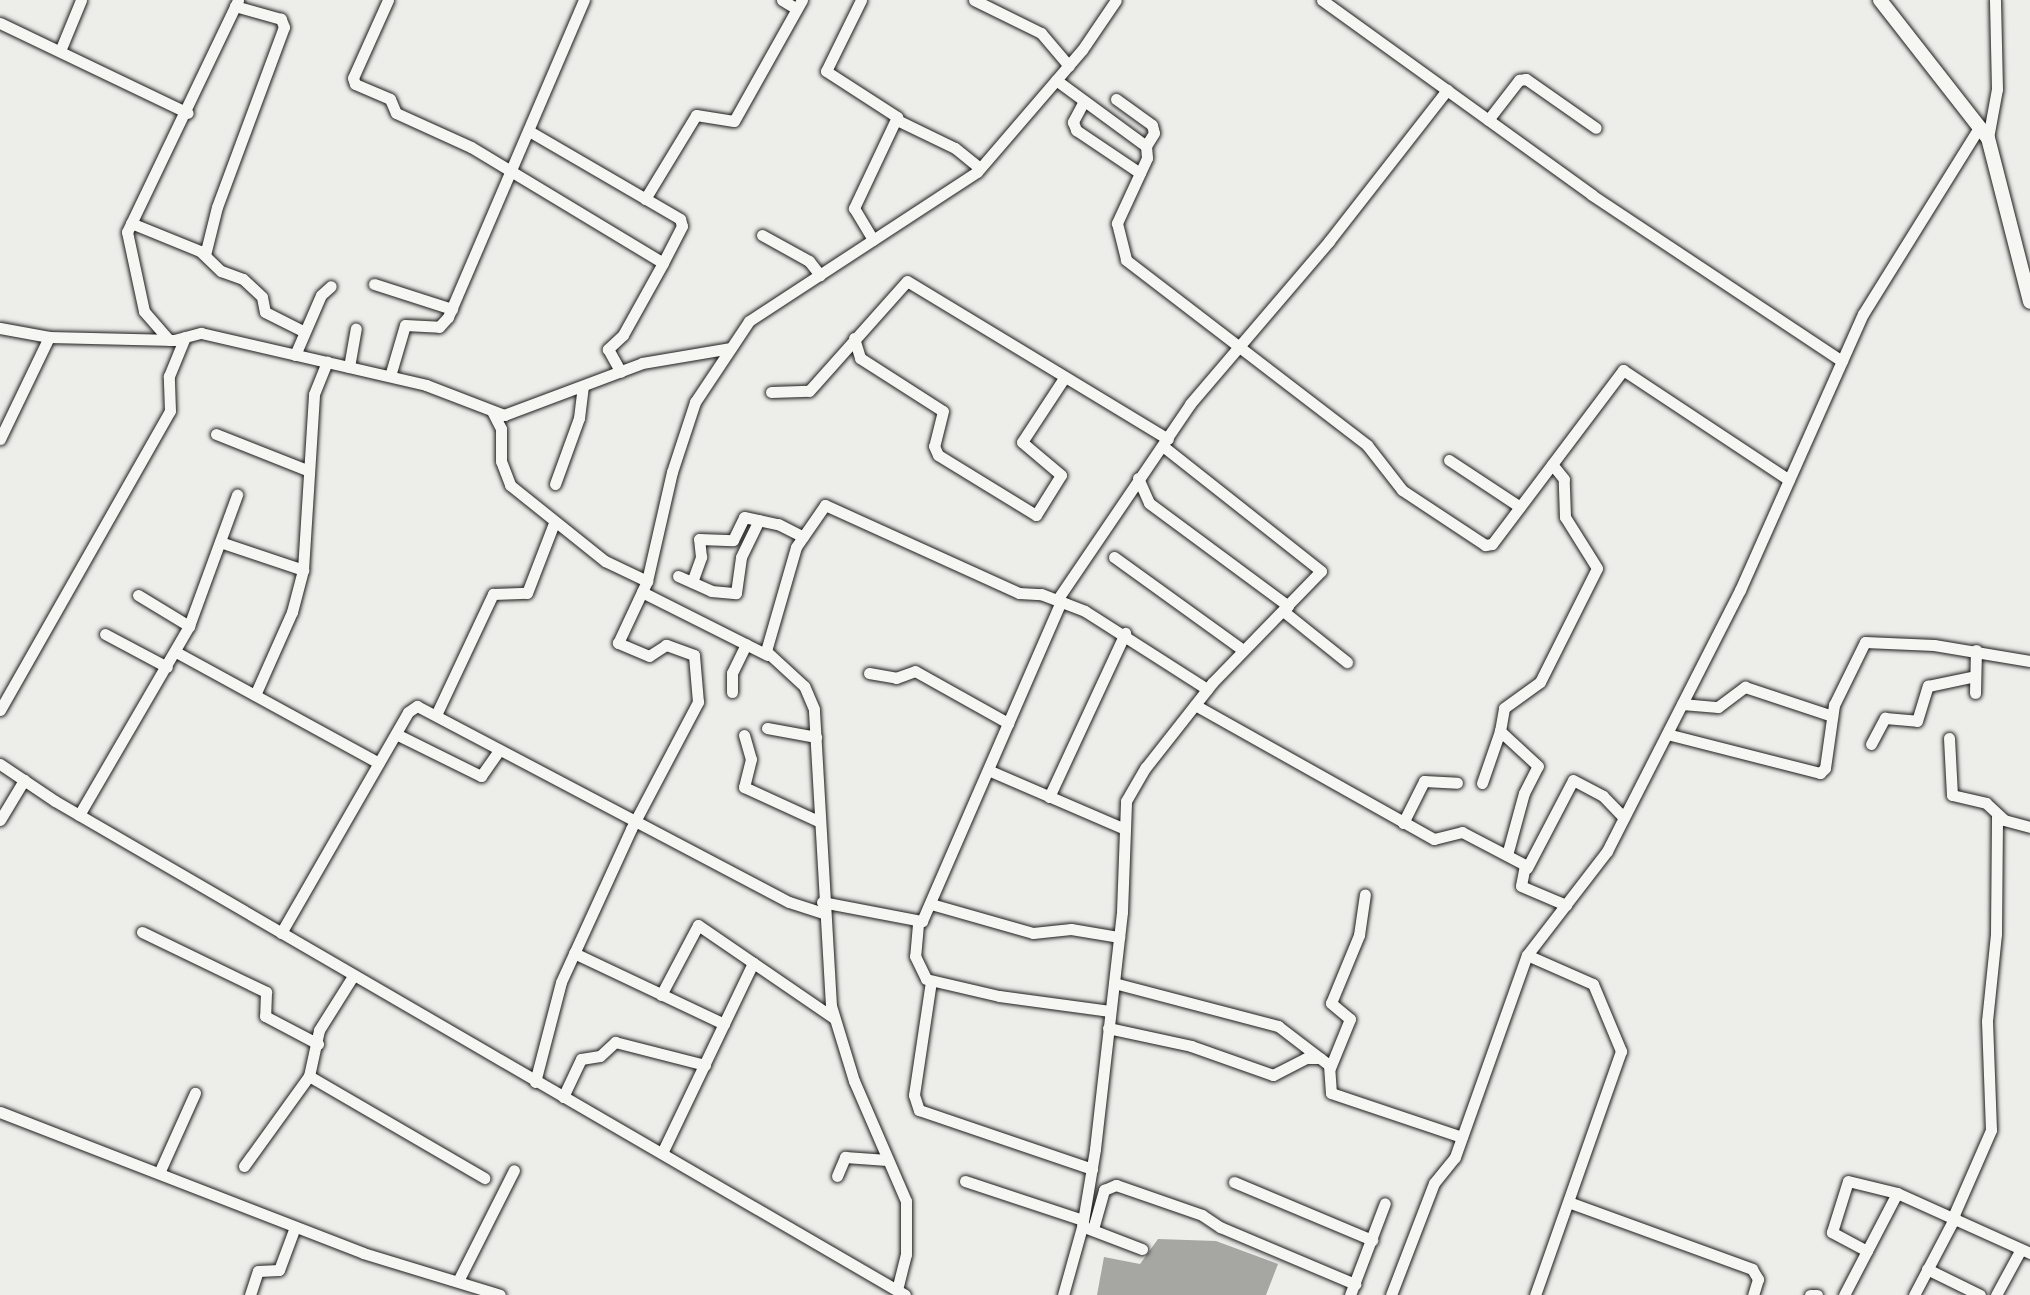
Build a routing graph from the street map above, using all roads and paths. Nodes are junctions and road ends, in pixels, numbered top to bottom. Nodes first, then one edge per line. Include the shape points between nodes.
1 (81, 0) edge
2 (388, 0) edge
3 (584, 0) edge
4 (782, 0) edge
5 (861, 0) edge
6 (974, 0) edge
7 (1116, 0) edge
8 (1322, 0) edge
9 (1880, 0) edge
10 (1995, 0) edge
11 (236, 3) edge
12 (800, 4) edge
13 (0, 23) edge
14 (60, 51) junction
15 (1069, 66) junction
16 (1056, 80) junction
17 (1447, 90) junction
18 (1116, 99) dead end
19 (1084, 101) junction
20 (188, 113) junction
21 (897, 120) junction
22 (1488, 120) junction
23 (1596, 128) dead end
24 (529, 131) junction
25 (1984, 132) junction
26 (1146, 146) junction
27 (980, 168) junction
28 (511, 171) junction
29 (1140, 173) junction
30 (645, 199) junction
31 (131, 223) junction
32 (762, 235) dead end
33 (873, 240) junction
34 (205, 255) junction
35 (663, 263) junction
36 (820, 275) junction
37 (374, 284) dead end
38 (331, 286) dead end
39 (2030, 302) edge
40 (452, 309) junction
41 (0, 328) edge
42 (356, 329) dead end
43 (303, 331) junction
44 (49, 337) junction
45 (185, 337) junction
46 (854, 338) junction
47 (169, 340) junction
48 (1241, 345) junction
49 (731, 348) junction
50 (295, 355) junction
51 (1842, 361) junction
52 (327, 362) junction
53 (349, 367) junction
54 (621, 372) junction
55 (390, 376) junction
56 (1064, 378) junction
57 (583, 387) junction
58 (771, 392) dead end
59 (492, 411) junction
60 (216, 434) dead end
61 (0, 439) edge
62 (1165, 443) junction
63 (1449, 460) dead end
64 (1552, 464) junction
65 (307, 470) junction
66 (1138, 478) junction
67 (1789, 480) junction
68 (555, 484) dead end
69 (237, 495) dead end
70 (1520, 507) junction
71 (759, 520) junction
72 (554, 523) junction
73 (803, 537) junction
74 (220, 542) junction
75 (1114, 557) dead end
76 (303, 570) junction
77 (678, 576) dead end
78 (692, 582) junction
79 (645, 587) junction
80 (138, 595) dead end
81 (1059, 601) junction
82 (1285, 608) junction
83 (189, 626) junction
84 (1125, 633) junction
85 (105, 634) dead end
86 (746, 644) junction
87 (1243, 650) junction
88 (1976, 650) junction
89 (176, 652) junction
90 (767, 655) junction
91 (1998, 655) junction
92 (2030, 661) edge
93 (1347, 662) dead end
94 (167, 667) junction
95 (869, 673) dead end
96 (1976, 673) junction
97 (1207, 689) junction
98 (732, 692) dead end
99 (1975, 693) dead end
100 (255, 695) junction
101 (1682, 704) junction
102 (1195, 705) junction
103 (0, 710) edge
104 (436, 715) junction
105 (1832, 716) junction
106 (1008, 723) junction
107 (767, 728) dead end
108 (1500, 731) junction
109 (396, 734) junction
110 (1667, 734) junction
111 (744, 735) dead end
112 (816, 737) junction
113 (1949, 738) dead end
114 (1871, 744) dead end
115 (499, 750) junction
116 (379, 763) junction
117 (0, 764) edge
118 (988, 770) junction
119 (24, 780) junction
120 (1457, 783) dead end
121 (1482, 783) dead end
122 (1049, 797) junction
123 (79, 815) junction
124 (1997, 815) junction
125 (1624, 818) junction
126 (0, 820) edge
127 (635, 821) junction
128 (818, 821) junction
129 (1403, 823) junction
130 (2030, 827) edge
131 (1125, 829) junction
132 (1507, 855) junction
133 (1527, 868) junction
134 (1365, 894) dead end
135 (931, 904) junction
136 (1566, 905) junction
137 (822, 908) junction
138 (918, 924) junction
139 (142, 932) dead end
140 (281, 933) junction
141 (1119, 937) junction
142 (574, 953) junction
143 (1527, 955) junction
144 (753, 963) junction
145 (353, 976) junction
146 (931, 981) junction
147 (1114, 983) junction
148 (661, 995) junction
149 (1110, 1011) junction
150 (834, 1018) junction
151 (724, 1024) junction
152 (1108, 1028) junction
153 (318, 1044) junction
154 (1320, 1058) junction
155 (705, 1065) junction
156 (1330, 1068) junction
157 (309, 1076) junction
158 (535, 1082) junction
159 (195, 1093) dead end
160 (563, 1097) junction
161 (0, 1112) edge
162 (1462, 1137) junction
163 (662, 1153) junction
164 (887, 1160) junction
165 (244, 1166) dead end
166 (1092, 1169) junction
167 (514, 1170) dead end
168 (159, 1173) junction
169 (837, 1176) dead end
170 (484, 1178) dead end
171 (965, 1181) dead end
172 (1234, 1182) dead end
173 (1897, 1193) junction
174 (1385, 1203) dead end
175 (1571, 1203) junction
176 (1954, 1217) junction
177 (1086, 1225) junction
178 (295, 1227) junction
179 (1372, 1240) junction
180 (1142, 1249) dead end
181 (1867, 1251) junction
182 (2026, 1251) edge
183 (1927, 1269) junction
184 (458, 1281) junction
185 (1353, 1289) edge
186 (469, 1290) edge
187 (901, 1292) edge
188 (250, 1295) edge
189 (500, 1295) edge
190 (1063, 1295) edge
191 (1391, 1295) edge
192 (1535, 1295) edge
193 (1753, 1295) edge
194 (1810, 1295) edge
195 (1817, 1295) edge
196 (1844, 1295) edge
197 (1914, 1295) edge
198 (1980, 1295) edge
199 (1996, 1295) edge

1 - 14 street
2 - 28 street via 353,82 390,99 396,113
3 - 24 street
4 - 12 street
5 - 21 street via 826,71 896,113
6 - 15 street via 1041,33
7 - 15 street
8 - 17 street
9 - 25 main road
10 - 25 street via 1997,89
11 - 20 street
11 - 34 street via 281,19 284,27 217,207
12 - 30 street via 734,121 696,115
13 - 14 street
14 - 20 street
15 - 16 street
16 - 19 street
16 - 27 street
17 - 22 street
17 - 48 street
18 - 26 street via 1152,125 1154,133
19 - 26 street
19 - 29 street via 1073,122 1076,130
20 - 31 street
21 - 27 street via 955,148
21 - 33 street via 854,208
22 - 23 street via 1522,79
22 - 51 street
24 - 28 street
24 - 30 street
25 - 39 main road
25 - 51 street via 1863,314
26 - 29 street
27 - 33 street
28 - 35 street
28 - 40 street
29 - 48 street via 1117,223 1126,260
30 - 35 street via 681,222
31 - 34 street
31 - 47 street via 127,236 144,311
32 - 36 street via 809,261
33 - 36 street
34 - 43 street via 262,297 265,312
35 - 54 street via 623,335 608,349
36 - 49 street via 749,321
37 - 40 street
38 - 43 street
40 - 55 street via 439,327 405,325
41 - 44 street
42 - 53 street
43 - 50 street
44 - 47 street
44 - 61 street
45 - 47 street
45 - 50 street via 201,333
45 - 103 street via 169,376 170,411
46 - 56 street via 907,281
46 - 56 street via 860,358 943,411 934,446 938,455 1036,515 1061,475 1022,442
46 - 58 street via 809,391
48 - 62 street
48 - 70 street via 1367,445 1402,490 1485,545 1492,544
49 - 54 street via 642,363
49 - 79 street via 695,402
50 - 52 street
51 - 67 street
52 - 53 street
52 - 65 street via 314,394
53 - 55 street
54 - 57 street
55 - 59 street
56 - 62 street
57 - 59 street via 515,414
57 - 68 street via 579,418
59 - 72 street via 502,433 507,481
60 - 65 street
62 - 66 street
62 - 82 street via 1320,567 1318,576
63 - 70 street
64 - 67 street via 1623,370
64 - 70 street
64 - 108 street via 1564,479 1565,517 1597,568 1540,682 1506,704
65 - 76 street
66 - 81 street
66 - 82 street via 1149,503
67 - 101 street
69 - 74 street
71 - 73 street
71 - 78 street via 744,517 731,541 699,539 701,557
71 - 78 street via 741,557 736,593
72 - 79 street
72 - 104 street via 527,593 493,594
73 - 81 street via 825,505 1019,593
73 - 90 street via 793,554
74 - 76 street
74 - 83 street
75 - 87 street
76 - 100 street via 292,612
77 - 78 street
79 - 86 street
79 - 127 street via 618,646 649,656 666,645 694,655 698,702
80 - 83 street
81 - 84 street
81 - 106 street
82 - 87 street
82 - 93 street
83 - 89 street
84 - 97 street
84 - 122 street
85 - 94 street
86 - 90 street
86 - 98 street via 732,673
87 - 97 street
88 - 91 street
88 - 96 street
88 - 105 street via 1865,642
89 - 94 street
89 - 100 street
90 - 112 street via 811,697
91 - 92 street
91 - 96 street
94 - 123 street
95 - 106 street via 896,678 915,671
96 - 99 street
96 - 114 street via 1928,686 1917,721 1885,718
97 - 102 street
100 - 116 street
101 - 105 street via 1718,707 1745,687
101 - 110 street
102 - 129 street
102 - 131 street via 1129,793
104 - 109 street via 412,708
104 - 115 street
105 - 110 street via 1825,768 1816,774
106 - 118 street
107 - 112 street
108 - 121 street
108 - 132 street via 1538,766 1524,793
109 - 115 street via 481,776
109 - 116 street
110 - 125 street
111 - 128 street via 751,759 744,787
112 - 128 street
113 - 124 street via 1952,795 1986,803
115 - 127 street
116 - 140 street
117 - 119 street
118 - 122 street
118 - 135 street
119 - 123 street
119 - 126 street
120 - 129 street via 1424,781
122 - 131 street
123 - 140 street
124 - 130 street
124 - 176 street via 1996,934 1987,1021 1991,1130
125 - 133 street via 1603,796 1573,780
125 - 136 street via 1607,851
127 - 137 street via 789,902
127 - 142 street
128 - 137 street
129 - 132 street via 1434,839 1462,832
131 - 141 street
132 - 133 street
133 - 136 street via 1521,886
134 - 156 street via 1359,935 1331,1003 1350,1019
135 - 138 street
135 - 141 street via 1033,933 1071,929
136 - 143 street
137 - 138 street
137 - 150 street
138 - 146 street via 915,956 922,975
139 - 153 street via 266,992 265,1016
140 - 145 street
141 - 147 street
142 - 148 street
142 - 158 street via 561,982
143 - 162 street
143 - 175 street via 1593,984 1621,1051
144 - 148 street via 698,925
144 - 150 street
144 - 151 street
145 - 153 street via 319,1030
145 - 158 street
146 - 149 street
146 - 166 street via 914,1095 919,1110
147 - 149 street
147 - 154 street via 1278,1026
148 - 151 street
149 - 152 street
150 - 164 street
151 - 155 street
152 - 154 street via 1191,1046 1273,1075 1306,1058
152 - 166 street
153 - 157 street
154 - 156 street
155 - 160 street via 615,1042 600,1056 581,1059
155 - 163 street
156 - 162 street via 1328,1088 1337,1096
157 - 165 street
157 - 170 street
158 - 160 street
159 - 168 street
160 - 163 street
161 - 168 street
162 - 191 street via 1455,1157 1434,1183
163 - 187 street
164 - 169 street via 845,1157
164 - 187 street via 909,1219
166 - 177 street
167 - 184 street
168 - 178 street
171 - 177 street
172 - 179 street
173 - 176 street
173 - 181 street
173 - 181 street via 1852,1181 1845,1184 1832,1232
174 - 179 street
175 - 192 street
175 - 193 street via 1752,1269 1758,1279
176 - 182 street
176 - 183 street
177 - 180 street
177 - 185 street via 1104,1190 1116,1185 1202,1215
177 - 190 street
178 - 184 street
178 - 188 street via 279,1270 258,1271
179 - 185 street
181 - 196 street
182 - 199 street
183 - 197 street
183 - 198 street
184 - 186 street
186 - 189 street
194 - 195 street

